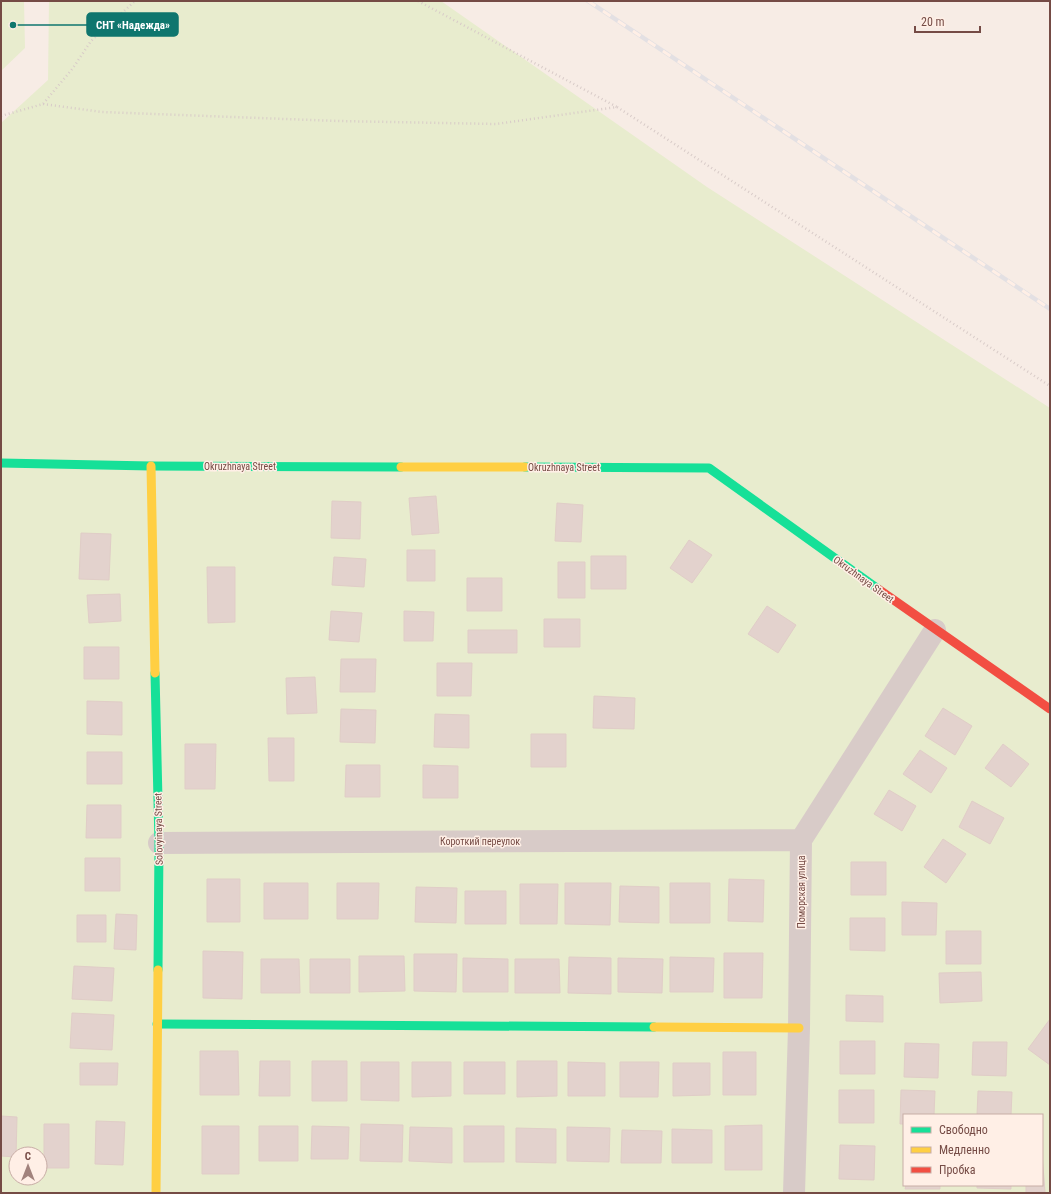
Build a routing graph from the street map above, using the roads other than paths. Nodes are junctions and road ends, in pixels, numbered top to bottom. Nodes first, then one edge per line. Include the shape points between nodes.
1 (1, 463) edge
2 (151, 466) junction
3 (935, 630) junction
4 (1050, 709) edge
5 (801, 840) junction
6 (159, 843) junction
7 (158, 1024) junction
8 (799, 1028) junction
9 (156, 1193) edge
10 (794, 1193) edge

1 - 2 street, Okruzhnaya Street
2 - 3 street, Okruzhnaya Street via 709,468
2 - 6 street, Solovyinaya Street
3 - 4 street, Okruzhnaya Street
3 - 5 street
5 - 6 street, Короткий переулок
5 - 8 street, Поморская улица
6 - 7 street, Solovyinaya Street
7 - 8 street
7 - 9 street, Solovyinaya Street
8 - 10 street, Поморская улица

